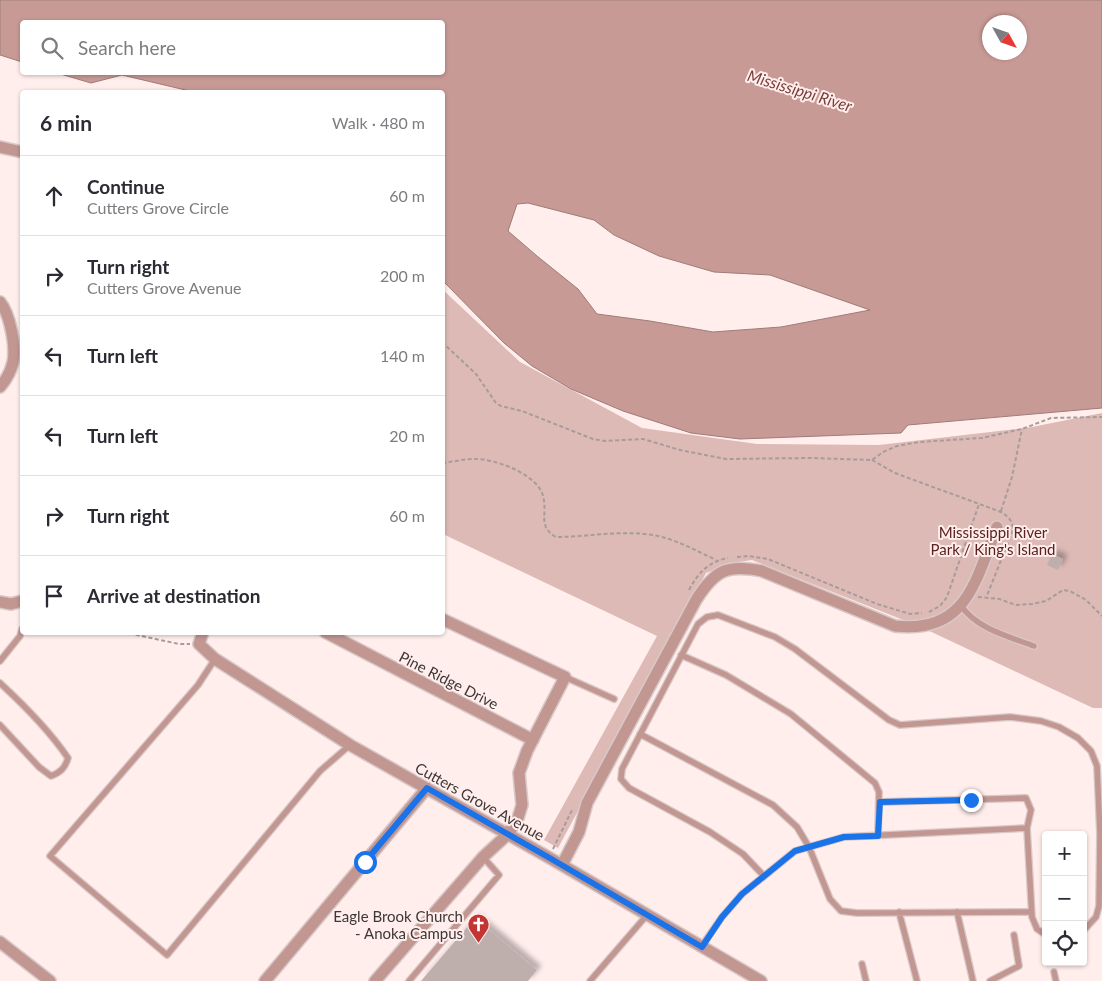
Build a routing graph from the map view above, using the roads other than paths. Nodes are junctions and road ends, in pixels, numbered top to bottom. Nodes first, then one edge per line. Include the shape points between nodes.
1 (0, 147) edge
2 (20, 152) edge
3 (0, 302) edge
4 (0, 387) edge
5 (997, 527) dead end
6 (0, 602) edge
7 (20, 602) edge
8 (961, 606) junction
9 (445, 620) edge
10 (20, 635) edge
11 (331, 635) edge
12 (201, 638) edge
13 (1034, 646) dead end
14 (681, 656) junction
15 (215, 659) junction
16 (0, 661) edge
17 (565, 677) junction
18 (0, 683) edge
19 (614, 699) dead end
20 (0, 725) edge
21 (640, 734) junction
22 (533, 740) junction
23 (350, 745) junction
24 (427, 788) junction
25 (880, 802) junction
26 (1027, 828) junction
27 (508, 834) junction
28 (878, 836) junction
29 (809, 847) junction
30 (483, 857) junction
31 (562, 865) junction
32 (763, 876) junction
33 (899, 912) junction
34 (957, 912) junction
35 (1032, 912) junction
36 (647, 915) junction
37 (1087, 927) edge
38 (1042, 932) edge
39 (1014, 935) dead end
40 (0, 942) edge
41 (702, 947) junction
42 (862, 964) dead end
43 (1054, 972) dead end
44 (50, 981) edge
45 (265, 981) edge
46 (375, 981) edge
47 (409, 981) edge
48 (590, 981) edge
49 (761, 981) edge
50 (866, 981) edge
51 (917, 981) edge
52 (973, 981) edge
53 (990, 981) edge
54 (1056, 981) edge

1 - 2 street
3 - 4 street via 12,327 13,362
5 - 8 street via 969,595
6 - 7 street
8 - 13 lane via 977,622
8 - 31 street via 942,620 926,626 895,626 762,571 745,568 718,574 707,582 696,600 587,803 579,832
9 - 17 street
10 - 16 lane
11 - 22 street, Pine Ridge Drive
12 - 15 street, Cutters Grove Avenue
14 - 21 lane
14 - 25 lane via 726,675 791,714 875,783
14 - 37 lane via 698,624 707,617 718,615 775,637 795,649 900,725 1010,717 1041,721 1078,738 1097,766 1099,906 1096,917
15 - 23 street, Cutters Grove Avenue
15 - 23 lane via 198,684 50,856 167,955 320,771
17 - 19 lane
17 - 22 street
18 - 20 lane via 56,739 68,758 65,766 51,776
21 - 29 lane via 773,805 797,827
21 - 32 lane via 622,769 621,779 629,788 710,832 743,854
22 - 27 street via 519,773 522,806
23 - 24 street, Cutters Grove Avenue
24 - 27 street, Cutters Grove Avenue
24 - 45 street
25 - 26 lane via 1026,798 1031,810
25 - 28 lane
26 - 28 lane
26 - 35 lane
27 - 30 street
27 - 31 street, Cutters Grove Avenue
28 - 29 lane via 844,837
29 - 32 lane via 795,851
29 - 33 lane via 830,899 842,910
30 - 46 street
30 - 47 lane via 499,875
31 - 36 street, Cutters Grove Avenue
32 - 41 lane via 727,911
33 - 34 lane
33 - 51 lane
34 - 35 lane
34 - 52 lane
35 - 38 lane via 1037,929
36 - 41 street, Cutters Grove Avenue
36 - 48 lane
39 - 53 lane via 1020,966
40 - 44 street
41 - 49 street, Cutters Grove Avenue
42 - 50 lane
43 - 54 lane

